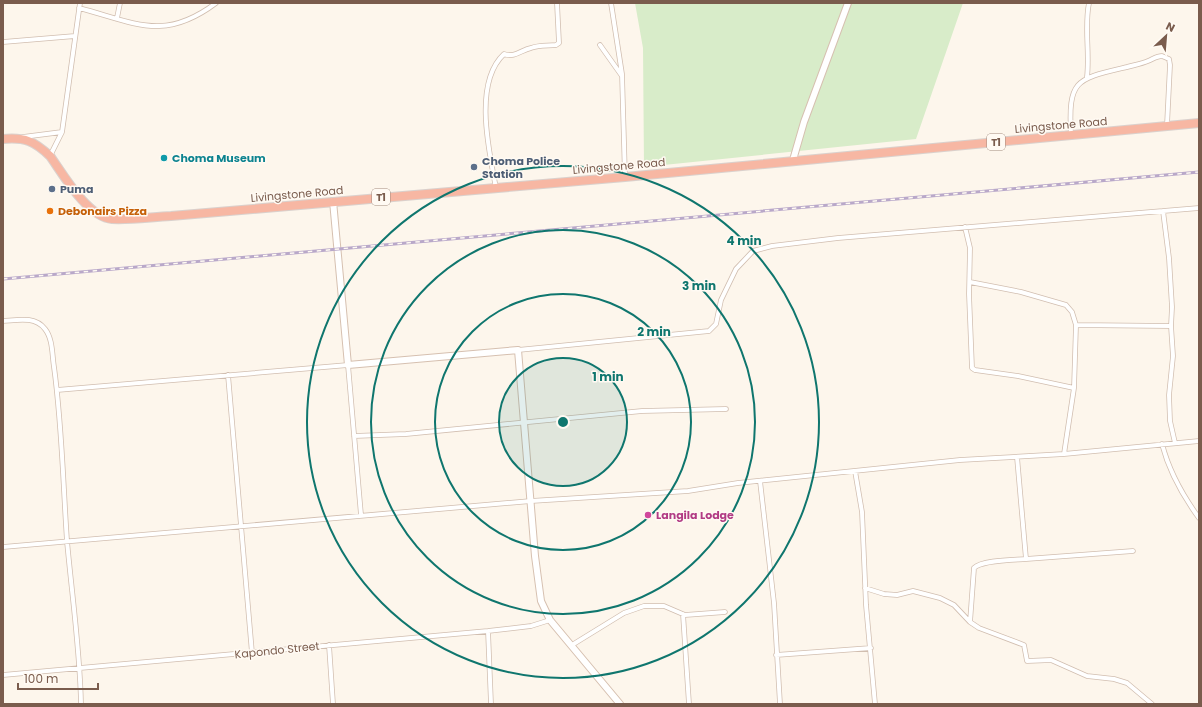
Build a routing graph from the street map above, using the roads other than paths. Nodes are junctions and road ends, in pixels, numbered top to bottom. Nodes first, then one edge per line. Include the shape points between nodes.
1 (120, 3) edge
2 (216, 3) edge
3 (557, 3) edge
4 (611, 3) edge
5 (848, 3) edge
6 (1089, 3) edge
7 (80, 6) edge
8 (116, 18) junction
9 (75, 36) junction
10 (3, 42) edge
11 (600, 45) dead end
12 (622, 76) junction
13 (1087, 77) junction
14 (1199, 123) edge
15 (1167, 125) junction
16 (62, 132) junction
17 (1071, 135) junction
18 (20, 138) junction
19 (3, 139) edge
20 (50, 156) junction
21 (793, 160) junction
22 (626, 177) junction
23 (496, 188) junction
24 (333, 201) junction
25 (1199, 208) edge
26 (1163, 211) junction
27 (965, 227) junction
28 (970, 282) junction
29 (3, 320) edge
30 (1076, 325) junction
31 (1171, 326) junction
32 (518, 350) junction
33 (348, 364) junction
34 (228, 375) junction
35 (1074, 388) junction
36 (57, 390) junction
37 (726, 409) dead end
38 (524, 422) junction
39 (354, 436) junction
40 (1199, 441) edge
41 (1176, 443) junction
42 (1162, 444) junction
43 (1064, 454) junction
44 (1017, 457) junction
45 (855, 472) junction
46 (760, 482) junction
47 (531, 501) junction
48 (361, 515) junction
49 (1199, 518) edge
50 (240, 525) junction
51 (67, 540) junction
52 (3, 546) edge
53 (1133, 551) dead end
54 (1026, 559) junction
55 (865, 588) junction
56 (724, 612) dead end
57 (683, 614) junction
58 (550, 620) junction
59 (970, 622) junction
60 (488, 631) junction
61 (572, 644) junction
62 (329, 645) junction
63 (871, 648) junction
64 (252, 653) junction
65 (776, 655) junction
66 (80, 668) junction
67 (3, 675) edge
68 (81, 704) edge
69 (333, 704) edge
70 (492, 704) edge
71 (620, 704) edge
72 (689, 704) edge
73 (780, 704) edge
74 (875, 704) edge
75 (1152, 704) edge

1 - 8 street
2 - 8 street via 175,25 154,27
3 - 23 street via 559,43 529,48 509,56 504,54 499,58 489,79 486,114
4 - 12 street
5 - 21 street via 804,122
6 - 13 street via 1086,26
7 - 8 street
7 - 9 street
9 - 10 street
9 - 16 street
11 - 12 street
12 - 22 street
13 - 15 street via 1147,62 1158,56 1166,57 1170,65
13 - 17 street via 1078,84 1070,107
14 - 15 highway, Livingstone Road / T1
15 - 17 highway, Livingstone Road / T1
16 - 18 street
16 - 20 street
17 - 21 highway, Livingstone Road / T1
18 - 19 highway
18 - 20 highway, Livingstone Road / T1
20 - 24 highway, Livingstone Road / T1 via 86,205 110,219
21 - 22 highway, Livingstone Road / T1
22 - 23 highway, Livingstone Road / T1
23 - 24 highway, Livingstone Road / T1
24 - 33 street
25 - 26 street
26 - 27 street
26 - 31 street via 1169,258
27 - 28 street via 970,248
27 - 32 street via 838,238 772,246 753,251 736,269 721,300 716,324 709,331
28 - 30 street via 1021,292 1066,305 1072,312
28 - 35 street via 972,368
29 - 36 street via 29,319 36,321 46,330 52,347
30 - 31 street
30 - 35 street
31 - 41 street via 1173,356 1169,395 1170,421
32 - 33 street
32 - 38 street
33 - 34 street
33 - 39 street
34 - 36 street
34 - 50 street
35 - 43 street
36 - 51 street
37 - 38 street via 642,411
38 - 39 street via 406,434
38 - 47 street
39 - 48 street
40 - 41 street
41 - 42 street
42 - 43 street
42 - 49 street via 1166,461 1189,505
43 - 44 street
44 - 45 street via 960,460
44 - 54 street
45 - 46 street
45 - 55 street via 862,512
46 - 47 street via 688,491
46 - 65 street via 774,603
47 - 48 street
47 - 58 street via 541,601
48 - 50 street
50 - 51 street
50 - 64 street
51 - 52 street
51 - 66 street
53 - 54 street
54 - 59 street via 976,565
55 - 59 street via 884,594 897,595 913,591 940,598 954,605
55 - 63 street
56 - 57 street
57 - 61 street via 664,606 644,606 624,613
57 - 72 street
58 - 60 street, Kapondo Street via 532,626
58 - 61 street
59 - 75 street via 1024,645 1027,661 1051,660 1087,676 1127,683
60 - 62 street, Kapondo Street
60 - 70 street
61 - 71 street
62 - 64 street, Kapondo Street
62 - 69 street
63 - 65 street
63 - 74 street
64 - 66 street, Kapondo Street
65 - 73 street
66 - 67 street, Kapondo Street
66 - 68 street

